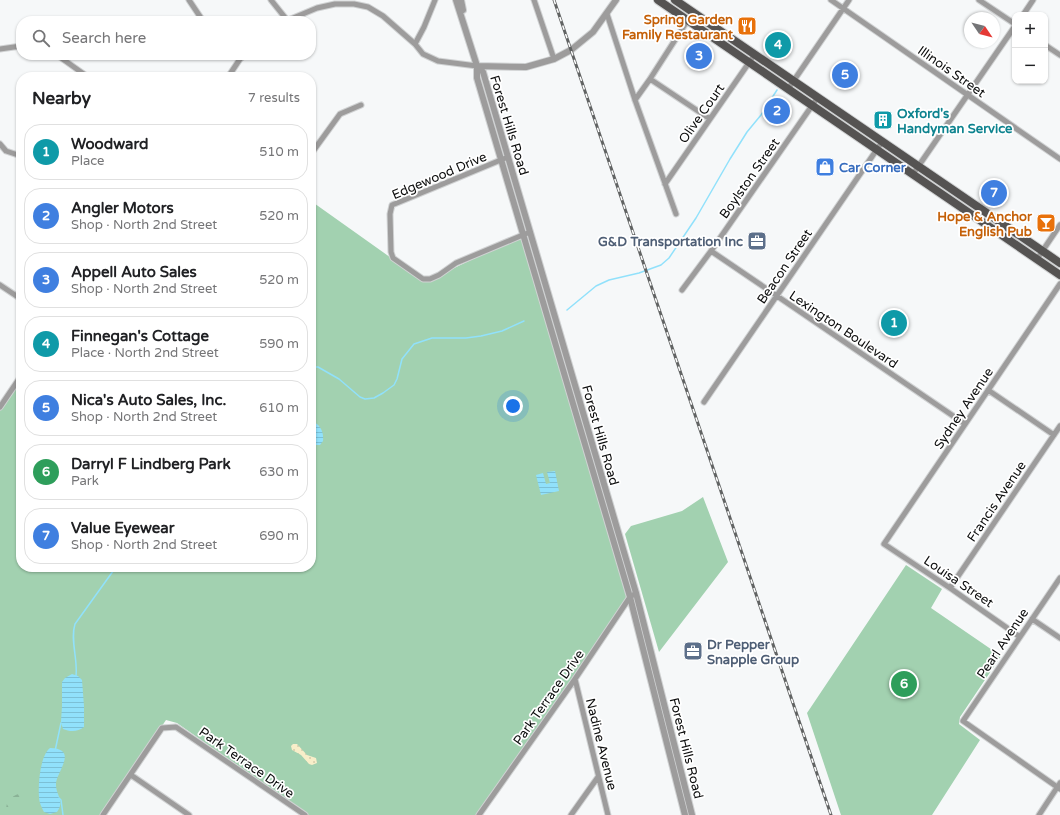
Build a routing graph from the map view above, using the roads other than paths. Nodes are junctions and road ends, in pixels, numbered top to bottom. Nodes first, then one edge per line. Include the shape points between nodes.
1 (189, 0) edge
2 (271, 0) edge
3 (435, 0) edge
4 (456, 0) edge
5 (461, 0) edge
6 (534, 0) edge
7 (616, 0) edge
8 (658, 0) edge
9 (675, 0) edge
10 (831, 0) edge
11 (849, 0) edge
12 (979, 0) edge
13 (1033, 0) edge
14 (843, 8) junction
15 (693, 12) junction
16 (1025, 12) edge
17 (607, 14) junction
18 (200, 16) edge
19 (283, 16) edge
20 (299, 16) edge
21 (688, 21) junction
22 (1012, 23) edge
23 (1012, 29) edge
24 (468, 39) junction
25 (414, 44) junction
26 (16, 47) edge
27 (1048, 47) edge
28 (0, 49) edge
29 (755, 54) junction
30 (1060, 55) edge
31 (554, 59) junction
32 (64, 60) edge
33 (238, 60) edge
34 (749, 62) junction
35 (477, 66) junction
36 (81, 72) edge
37 (231, 72) edge
38 (650, 79) junction
39 (794, 80) junction
40 (788, 89) junction
41 (967, 95) junction
42 (818, 97) junction
43 (635, 100) junction
44 (361, 105) dead end
45 (812, 106) junction
46 (710, 119) junction
47 (882, 142) junction
48 (0, 144) edge
49 (316, 147) edge
50 (877, 150) junction
51 (16, 154) edge
52 (508, 157) junction
53 (1060, 159) edge
54 (502, 160) junction
55 (918, 167) junction
56 (913, 174) junction
57 (665, 184) junction
58 (676, 214) dead end
59 (1060, 225) edge
60 (530, 232) junction
61 (524, 235) junction
62 (711, 251) junction
63 (1042, 251) junction
64 (1037, 259) junction
65 (1060, 263) edge
66 (1060, 275) edge
67 (1060, 284) edge
68 (0, 285) edge
69 (682, 290) dead end
70 (16, 296) edge
71 (776, 296) junction
72 (16, 383) edge
73 (988, 390) junction
74 (704, 402) dead end
75 (0, 407) edge
76 (965, 424) junction
77 (1060, 426) edge
78 (1054, 435) junction
79 (596, 457) junction
80 (589, 459) junction
81 (606, 492) junction
82 (600, 495) junction
83 (884, 544) joint
84 (1060, 578) edge
85 (950, 588) junction
86 (636, 593) junction
87 (630, 597) junction
88 (1032, 619) junction
89 (1020, 637) junction
90 (1060, 638) edge
91 (575, 679) junction
92 (660, 686) junction
93 (653, 689) junction
94 (131, 775) junction
95 (598, 777) junction
96 (1059, 786) edge
97 (684, 796) junction
98 (104, 813) edge
99 (189, 815) edge
100 (305, 815) edge
101 (479, 815) edge
102 (571, 815) edge
103 (608, 815) edge
104 (685, 815) edge
105 (692, 815) edge
106 (1039, 815) edge

1 - 18 street
2 - 19 street
3 - 25 street
4 - 24 street, Forest Hills Road
5 - 24 street, Forest Hills Road
6 - 31 street
7 - 17 street
8 - 21 main road
9 - 15 main road
10 - 14 street, Illinois Street
11 - 14 street
12 - 22 street
13 - 16 street
14 - 39 street
14 - 41 street, Illinois Street
15 - 21 street
15 - 29 main road
17 - 31 street via 578,46
17 - 43 street
20 - 25 street via 335,4 368,6
21 - 34 main road
21 - 38 street
23 - 41 street
24 - 35 street, Forest Hills Road
25 - 35 street via 423,54 438,61
26 - 28 street
27 - 30 street
29 - 34 street, Olive Court
29 - 39 main road
31 - 35 street via 526,67
32 - 36 street
33 - 37 street
34 - 40 main road
34 - 46 street, Olive Court
35 - 52 street, Forest Hills Road via 483,72
35 - 54 street, Forest Hills Road via 477,78
38 - 43 street
38 - 46 street
39 - 40 street
39 - 42 main road
40 - 45 main road
41 - 53 street, Illinois Street
41 - 55 street
42 - 45 street, Boylston Street
42 - 47 main road
43 - 57 street
44 - 49 street via 340,114
45 - 50 main road
45 - 62 street, Boylston Street
46 - 57 street, Olive Court
47 - 50 street, Beacon Street
47 - 55 main road
48 - 51 street via 6,151
50 - 56 main road
50 - 71 street, Beacon Street
52 - 54 street, Edgewood Drive
52 - 60 street, Forest Hills Road
54 - 61 street, Forest Hills Road
54 - 61 street, Edgewood Drive via 392,204 391,252 398,262 423,279 430,279 456,263
55 - 56 street
55 - 63 main road
56 - 64 main road
57 - 58 street
59 - 63 street
60 - 61 street, Edgewood Drive
60 - 79 street, Forest Hills Road
61 - 80 street, Forest Hills Road
62 - 69 street, Boylston Street
62 - 71 street, Lexington Boulevard
63 - 64 street
63 - 65 main road
64 - 66 main road
67 - 73 street, Sydney Avenue
68 - 70 street
71 - 74 street, Beacon Street
71 - 76 street, Lexington Boulevard
72 - 75 street
73 - 76 street, Sydney Avenue
73 - 78 street
76 - 83 street, Sydney Avenue
77 - 78 street, Francis Avenue
78 - 85 street, Francis Avenue
79 - 80 street
79 - 81 street, Forest Hills Road
80 - 82 street, Forest Hills Road
81 - 82 street
81 - 86 street, Forest Hills Road
82 - 87 street, Forest Hills Road
83 - 85 street, Louisa Street
84 - 88 street, Pearl Avenue
85 - 89 street, Louisa Street
86 - 87 street, Park Terrace Drive
86 - 92 street, Forest Hills Road
87 - 91 street, Park Terrace Drive
87 - 93 street, Forest Hills Road
88 - 89 street, Pearl Avenue
88 - 90 street
89 - 96 street, Pearl Avenue via 963,721
91 - 95 street, Nadine Avenue
91 - 101 street, Park Terrace Drive
92 - 93 street
92 - 97 street, Forest Hills Road
93 - 97 street, Forest Hills Road
94 - 98 street
94 - 99 street
94 - 100 street, Park Terrace Drive via 162,728 176,727
95 - 102 street
95 - 103 street, Nadine Avenue
96 - 106 street
97 - 104 street, Forest Hills Road
97 - 105 street, Forest Hills Road

